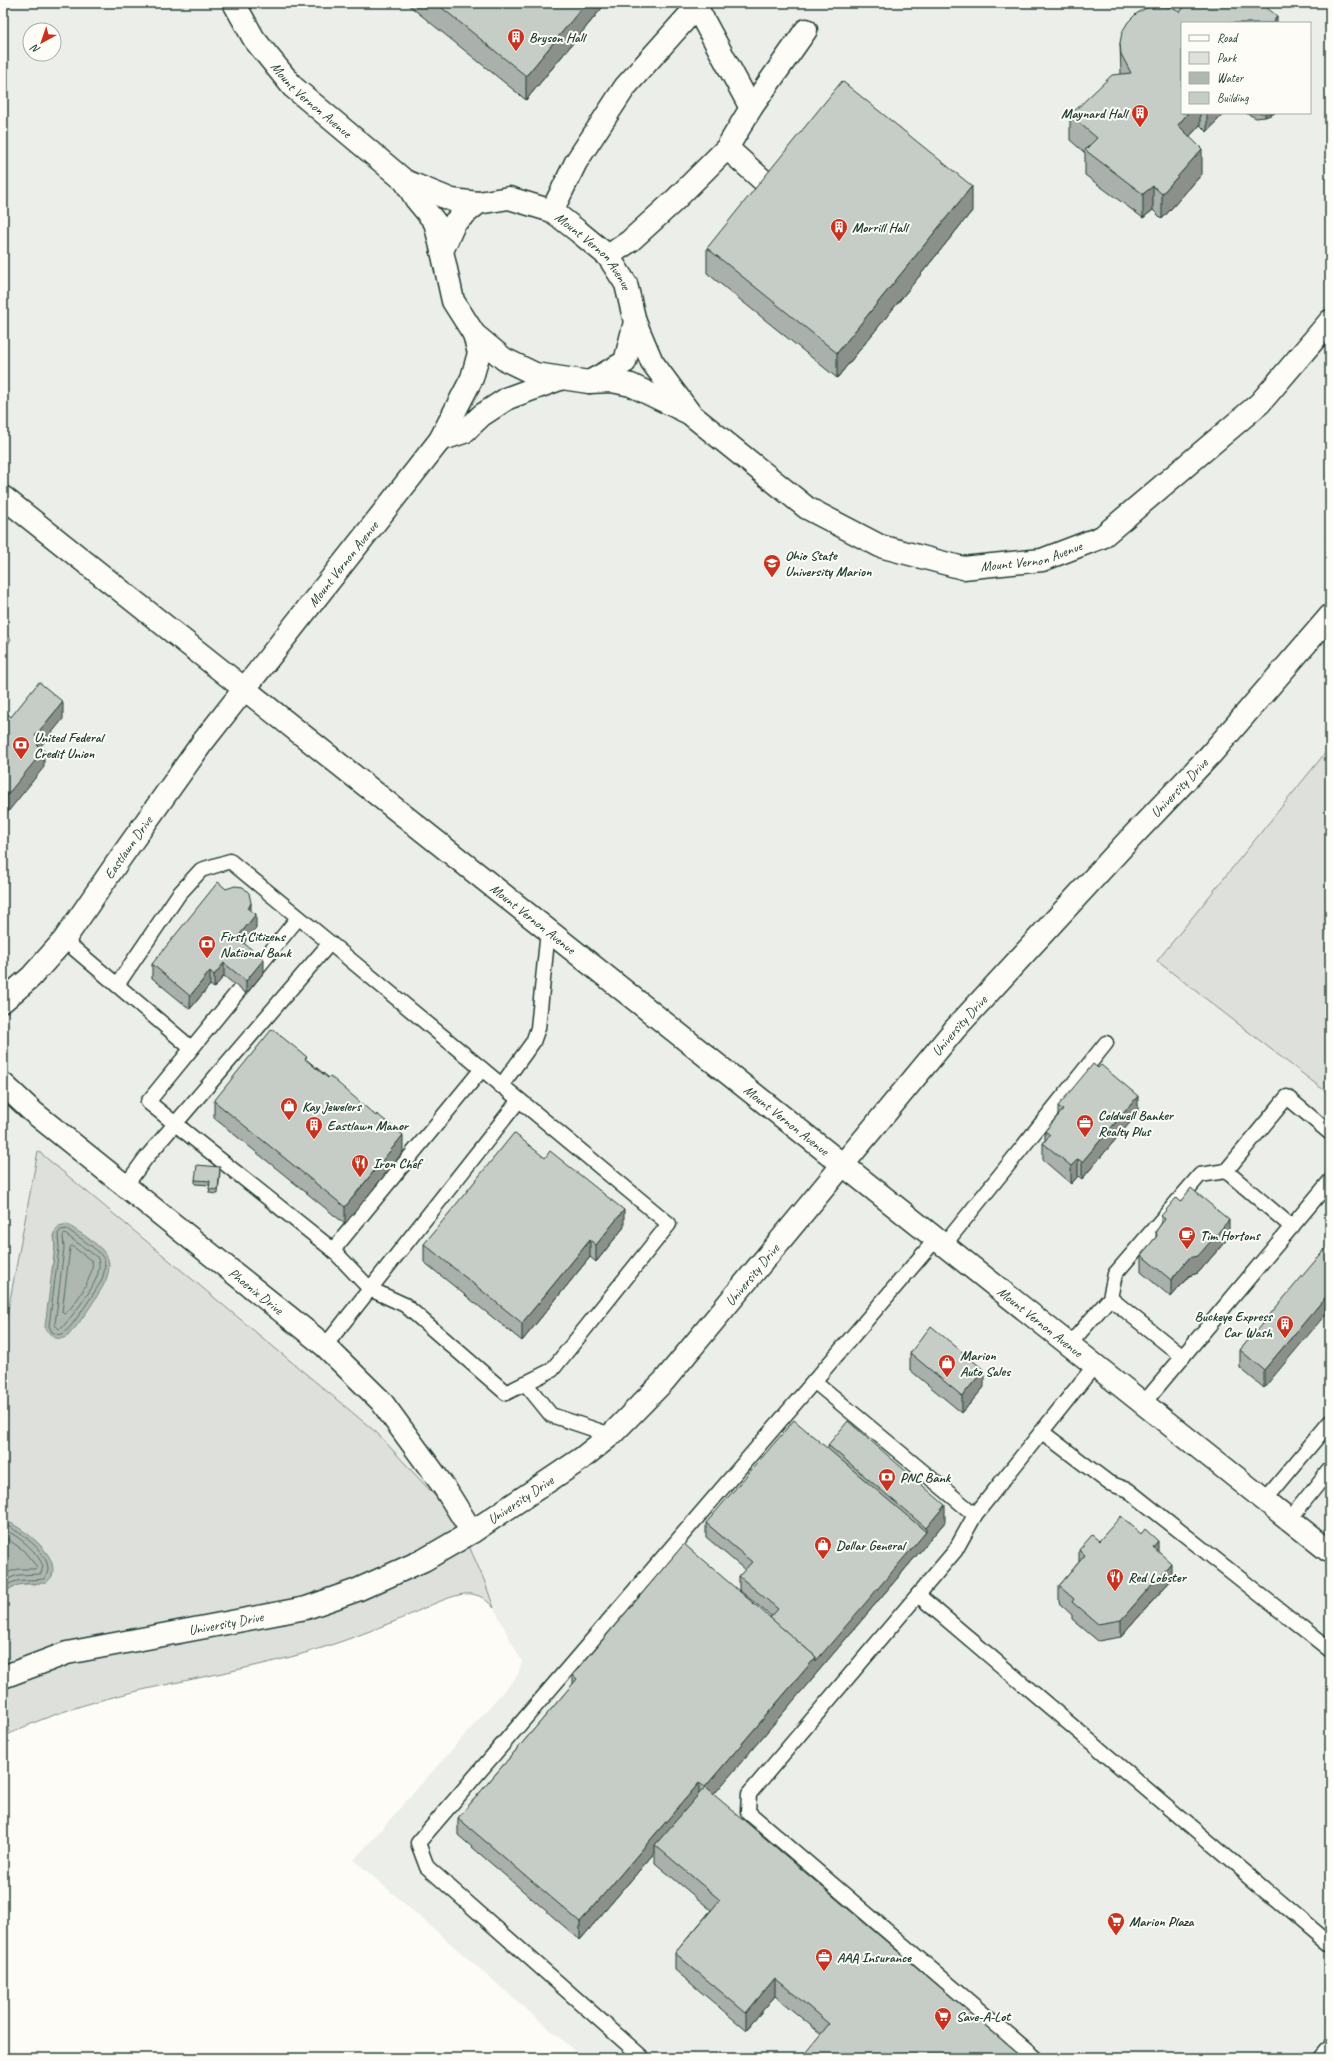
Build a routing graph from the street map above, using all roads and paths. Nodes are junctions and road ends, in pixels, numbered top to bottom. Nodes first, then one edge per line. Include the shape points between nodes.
1 (234, 3) edge
2 (698, 6) edge
3 (806, 30) dead end
4 (751, 108) junction
5 (727, 148) junction
6 (405, 181) junction
7 (766, 183) edge
8 (478, 203) junction
9 (552, 211) junction
10 (442, 251) junction
11 (608, 256) junction
12 (1330, 321) edge
13 (635, 322) junction
14 (474, 334) junction
15 (562, 378) junction
16 (589, 382) junction
17 (689, 413) junction
18 (440, 440) junction
19 (3, 496) edge
20 (1330, 616) edge
21 (244, 687) junction
22 (298, 918) junction
23 (548, 931) junction
24 (64, 940) junction
25 (330, 943) junction
26 (117, 985) junction
27 (3, 1001) edge
28 (1106, 1043) dead end
29 (191, 1048) junction
30 (482, 1069) junction
31 (3, 1084) edge
32 (501, 1086) junction
33 (519, 1100) junction
34 (176, 1124) junction
35 (1330, 1133) edge
36 (843, 1165) junction
37 (1226, 1171) junction
38 (1330, 1181) edge
39 (126, 1185) junction
40 (1292, 1227) junction
41 (940, 1242) junction
42 (333, 1250) junction
43 (370, 1289) junction
44 (1110, 1298) junction
45 (1069, 1345) junction
46 (325, 1346) junction
47 (1182, 1357) junction
48 (1095, 1365) junction
49 (814, 1381) junction
50 (525, 1383) junction
51 (1143, 1404) junction
52 (1330, 1422) edge
53 (1042, 1432) junction
54 (611, 1435) junction
55 (1330, 1469) edge
56 (1265, 1500) junction
57 (975, 1515) junction
58 (1289, 1520) junction
59 (472, 1532) junction
60 (1330, 1552) edge
61 (918, 1596) junction
62 (1330, 1650) edge
63 (3, 1676) edge
64 (1330, 1945) edge
65 (1330, 2046) edge
66 (643, 2058) edge
67 (1035, 2058) edge
68 (1320, 2058) edge

1 - 6 street, Mount Vernon Avenue via 254,39 293,87
2 - 4 street
2 - 9 street via 625,87 576,162
3 - 4 street
4 - 5 street
5 - 7 street
5 - 11 street via 630,241
6 - 8 street, Mount Vernon Avenue via 452,200
6 - 10 street, Mount Vernon Avenue via 434,222
8 - 9 street, Mount Vernon Avenue via 509,198
8 - 10 street via 455,222
9 - 11 street, Mount Vernon Avenue
10 - 14 street, Mount Vernon Avenue via 453,301
11 - 13 street, Mount Vernon Avenue via 626,284
12 - 17 street, Mount Vernon Avenue via 1260,403 1102,537 1042,560 963,568 880,546 807,508
13 - 16 street, Mount Vernon Avenue via 625,362
13 - 17 street, Mount Vernon Avenue via 652,362
14 - 15 street, Mount Vernon Avenue via 504,359 536,374
14 - 18 street, Mount Vernon Avenue via 479,353 472,378
15 - 16 street, Mount Vernon Avenue
15 - 18 street, Mount Vernon Avenue via 508,398 464,432
16 - 17 street, Mount Vernon Avenue via 612,381 631,385
18 - 21 street, Mount Vernon Avenue
19 - 21 street, Mount Vernon Avenue
20 - 36 street, University Drive via 1211,754 955,1029
21 - 23 street, Mount Vernon Avenue
21 - 24 street, Eastlawn Drive
22 - 25 lane
22 - 26 lane via 230,861 200,870 179,894
22 - 29 lane
23 - 32 lane via 538,1028 533,1042
23 - 36 street, Mount Vernon Avenue
24 - 26 lane
24 - 27 street, Eastlawn Drive via 31,977
25 - 30 lane
25 - 34 lane
26 - 29 lane
28 - 41 lane
29 - 34 lane via 148,1102
30 - 32 lane
30 - 42 lane
31 - 39 street, Phoenix Drive via 33,1112
32 - 33 lane
33 - 43 lane
33 - 50 lane via 669,1224 552,1370
34 - 39 lane
34 - 42 lane
35 - 37 lane via 1287,1097
36 - 41 street, Mount Vernon Avenue
36 - 54 street, University Drive via 664,1380
37 - 40 lane
37 - 44 lane via 1200,1175 1115,1274
38 - 40 lane
39 - 46 street, Phoenix Drive
40 - 47 lane
41 - 45 street, Mount Vernon Avenue
41 - 49 lane
42 - 43 lane
43 - 46 lane
43 - 50 lane via 405,1305 506,1393
44 - 45 lane
44 - 47 lane
45 - 48 street, Mount Vernon Avenue
46 - 59 street, Phoenix Drive via 381,1401 444,1487
47 - 51 lane
48 - 51 street, Mount Vernon Avenue
48 - 53 lane
49 - 57 lane
49 - 66 lane via 418,1842 427,1868
50 - 54 lane via 551,1414
51 - 56 street, Mount Vernon Avenue
52 - 56 lane
53 - 57 lane
53 - 62 lane via 1109,1483 1128,1490
54 - 59 street, University Drive via 581,1459
55 - 58 lane
56 - 58 street, Mount Vernon Avenue
57 - 61 lane via 955,1551
58 - 60 street, Mount Vernon Avenue
59 - 63 street, University Drive via 424,1560 357,1590 306,1608 67,1653
61 - 64 lane
61 - 67 lane via 749,1794 748,1812
65 - 68 lane

